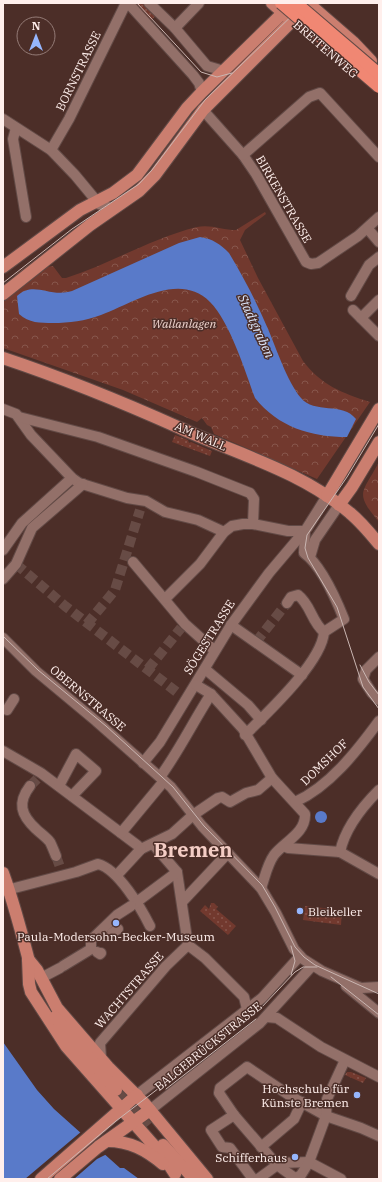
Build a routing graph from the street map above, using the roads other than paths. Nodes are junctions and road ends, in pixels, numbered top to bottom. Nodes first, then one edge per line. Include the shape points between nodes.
1 (127, 3) edge
2 (149, 3) edge
3 (199, 3) edge
4 (272, 3) edge
5 (295, 3) edge
6 (309, 3) edge
7 (282, 8) edge
8 (293, 21) junction
9 (175, 28) junction
10 (366, 56) junction
11 (379, 68) edge
12 (224, 71) junction
13 (353, 72) junction
14 (379, 74) edge
15 (379, 87) edge
16 (202, 92) junction
17 (379, 94) edge
18 (203, 110) junction
19 (3, 119) edge
20 (16, 128) junction
21 (51, 150) junction
22 (243, 155) junction
23 (379, 157) edge
24 (96, 201) junction
25 (113, 209) junction
26 (26, 216) dead end
27 (379, 218) edge
28 (368, 229) junction
29 (379, 242) edge
30 (379, 257) edge
31 (3, 267) edge
32 (3, 294) edge
33 (351, 296) dead end
34 (379, 300) edge
35 (353, 310) dead end
36 (361, 318) junction
37 (379, 336) edge
38 (5, 361) edge
39 (3, 409) edge
40 (379, 409) edge
41 (19, 417) junction
42 (379, 442) edge
43 (72, 478) junction
44 (85, 484) junction
45 (327, 496) junction
46 (339, 505) junction
47 (253, 524) junction
48 (305, 531) junction
49 (224, 532) junction
50 (379, 544) edge
51 (4, 547) edge
52 (307, 555) junction
53 (133, 562) dead end
54 (16, 564) junction
55 (3, 579) edge
56 (165, 600) junction
57 (286, 603) tunnel mouth
58 (231, 625) junction
59 (324, 632) junction
60 (3, 638) edge
61 (214, 650) junction
62 (379, 657) edge
63 (205, 669) junction
64 (302, 675) junction
65 (196, 685) junction
66 (211, 694) junction
67 (14, 699) dead end
68 (379, 700) edge
69 (7, 710) dead end
70 (261, 720) junction
71 (379, 721) edge
72 (245, 735) junction
73 (3, 751) edge
74 (144, 763) junction
75 (161, 778) junction
76 (272, 778) junction
77 (30, 786) tunnel mouth
78 (59, 786) junction
79 (379, 790) edge
80 (72, 796) junction
81 (295, 802) junction
82 (195, 818) junction
83 (121, 833) junction
84 (153, 844) junction
85 (284, 846) junction
86 (141, 850) junction
87 (340, 852) junction
88 (230, 855) junction
89 (56, 856) tunnel mouth
90 (177, 872) junction
91 (3, 873) edge
92 (379, 874) edge
93 (117, 876) junction
94 (261, 888) junction
95 (5, 892) edge
96 (182, 902) junction
97 (134, 904) junction
98 (150, 926) dead end
99 (188, 944) junction
100 (300, 956) junction
101 (28, 959) junction
102 (312, 966) junction
103 (336, 977) junction
104 (41, 978) junction
105 (379, 987) edge
106 (247, 1009) junction
107 (379, 1013) edge
108 (267, 1017) junction
109 (101, 1058) junction
110 (345, 1060) junction
111 (379, 1077) edge
112 (116, 1090) tunnel mouth
113 (137, 1095) junction
114 (302, 1102) junction
115 (122, 1109) junction
116 (150, 1110) junction
117 (234, 1115) junction
118 (326, 1116) junction
119 (134, 1122) junction
120 (149, 1129) tunnel mouth
121 (379, 1136) edge
122 (111, 1140) junction
123 (261, 1146) junction
124 (309, 1162) junction
125 (277, 1165) junction
126 (177, 1177) edge
127 (41, 1179) edge
128 (60, 1179) edge
129 (194, 1179) edge
130 (207, 1179) edge
131 (253, 1179) edge
132 (258, 1179) edge
133 (295, 1179) edge
134 (341, 1179) edge

1 - 16 street via 193,74
1 - 21 street, BORNSTRASSE
2 - 9 street
3 - 9 street
4 - 7 main road, BREITENWEG
5 - 7 main road
5 - 14 highway, bridge
6 - 8 main road
6 - 10 main road, BREITENWEG
7 - 8 main road, BREITENWEG
7 - 12 main road
7 - 15 highway, bridge
8 - 13 main road, BREITENWEG
8 - 18 main road
9 - 12 street via 207,66
10 - 11 main road, BREITENWEG
10 - 13 main road via 365,67
12 - 16 main road
13 - 17 main road, BREITENWEG
16 - 24 main road via 137,175 113,193
18 - 22 street, BIRKENSTRASSE
18 - 25 main road via 155,175 139,191
19 - 20 street
20 - 21 street
20 - 26 street via 13,139
21 - 24 street
22 - 23 street via 309,97 320,93
22 - 28 street, BIRKENSTRASSE via 306,262 318,263
24 - 25 street
24 - 31 main road
25 - 32 main road
27 - 28 street
28 - 29 street
30 - 33 street via 369,265
34 - 36 street
35 - 36 street
36 - 37 street
38 - 45 main road, AM WALL via 102,394 269,464
39 - 41 street
40 - 45 main road
41 - 43 street via 31,435
41 - 47 street via 98,437 144,452 250,494 254,499
42 - 46 main road
43 - 44 street
43 - 51 street via 22,523
44 - 49 street via 140,505 146,501 165,512 198,520
44 - 54 street via 32,528
45 - 46 main road, AM WALL
45 - 48 street, SÖGESTRASSE
46 - 50 main road, AM WALL
46 - 52 street via 314,540
47 - 48 street via 280,530
47 - 49 street via 232,526
48 - 52 street, SÖGESTRASSE via 303,548
48 - 58 street, SÖGESTRASSE via 257,588
49 - 56 street via 200,564
51 - 54 street
52 - 59 street via 335,598 344,619
53 - 56 street
54 - 55 street
56 - 61 street via 183,626
57 - 59 street via 291,597 298,595 304,599 315,624
58 - 61 street, SÖGESTRASSE
58 - 64 street
59 - 64 street via 323,640
60 - 74 street, OBERNSTRASSE via 36,671
61 - 63 street, SÖGESTRASSE
62 - 68 street via 364,674 366,685
63 - 65 street, SÖGESTRASSE
63 - 70 street via 248,705
64 - 70 street
65 - 66 street
65 - 74 street, SÖGESTRASSE via 182,696 160,742
66 - 72 street via 243,729
66 - 75 street
67 - 69 street
70 - 72 street
71 - 81 street, DOMSHOF via 365,740 323,784
72 - 76 street
73 - 78 street
74 - 75 street, OBERNSTRASSE
75 - 82 street, OBERNSTRASSE
75 - 83 street
76 - 81 street
76 - 82 street via 258,790 230,802 222,797
77 - 89 street via 21,804 23,812 35,828 50,841
78 - 80 street
78 - 80 street via 76,754 96,771
79 - 87 street via 357,815
80 - 83 street
81 - 85 street via 306,818 302,827
82 - 84 street
82 - 88 street, OBERNSTRASSE
83 - 86 street
84 - 86 street
84 - 90 street
85 - 87 street
85 - 94 street via 267,867
86 - 93 street
87 - 92 street
88 - 94 street, OBERNSTRASSE
88 - 96 street
90 - 96 street
90 - 97 street
91 - 95 main road
93 - 95 street via 98,864 62,872
93 - 97 street
94 - 100 street, OBERNSTRASSE
95 - 101 main road via 17,912
96 - 99 street
97 - 98 street
97 - 104 street via 113,928 91,940 96,951
99 - 106 street via 244,997
99 - 109 street, WACHTSTRASSE via 100,1043
100 - 102 street, OBERNSTRASSE
100 - 106 street, BALGEBRÜCKSTRASSE via 268,992
101 - 104 main road
101 - 112 main road via 33,978 48,1006 70,1037
101 - 115 main road via 29,984 38,1004 66,1046
102 - 103 street, OBERNSTRASSE
102 - 108 street, BALGEBRÜCKSTRASSE
103 - 105 street via 361,988
103 - 107 street
104 - 109 main road via 57,1008
106 - 113 street, BALGEBRÜCKSTRASSE
108 - 110 street via 277,1018
108 - 116 street, BALGEBRÜCKSTRASSE
109 - 113 main road
110 - 111 street
110 - 118 street via 327,1099
113 - 115 main road
113 - 116 main road
114 - 117 street via 247,1067 220,1088 219,1093
114 - 118 street
114 - 123 street via 294,1119
115 - 119 main road
115 - 127 main road
116 - 119 main road
116 - 130 main road
117 - 123 street
117 - 131 street via 211,1130 222,1147 230,1148
118 - 121 street
118 - 124 street
119 - 122 main road
119 - 126 main road via 164,1157
120 - 129 main road
122 - 126 main road via 139,1147
122 - 128 main road
123 - 125 street
124 - 125 street
124 - 133 street via 301,1175
124 - 134 street
125 - 132 street
125 - 133 street

